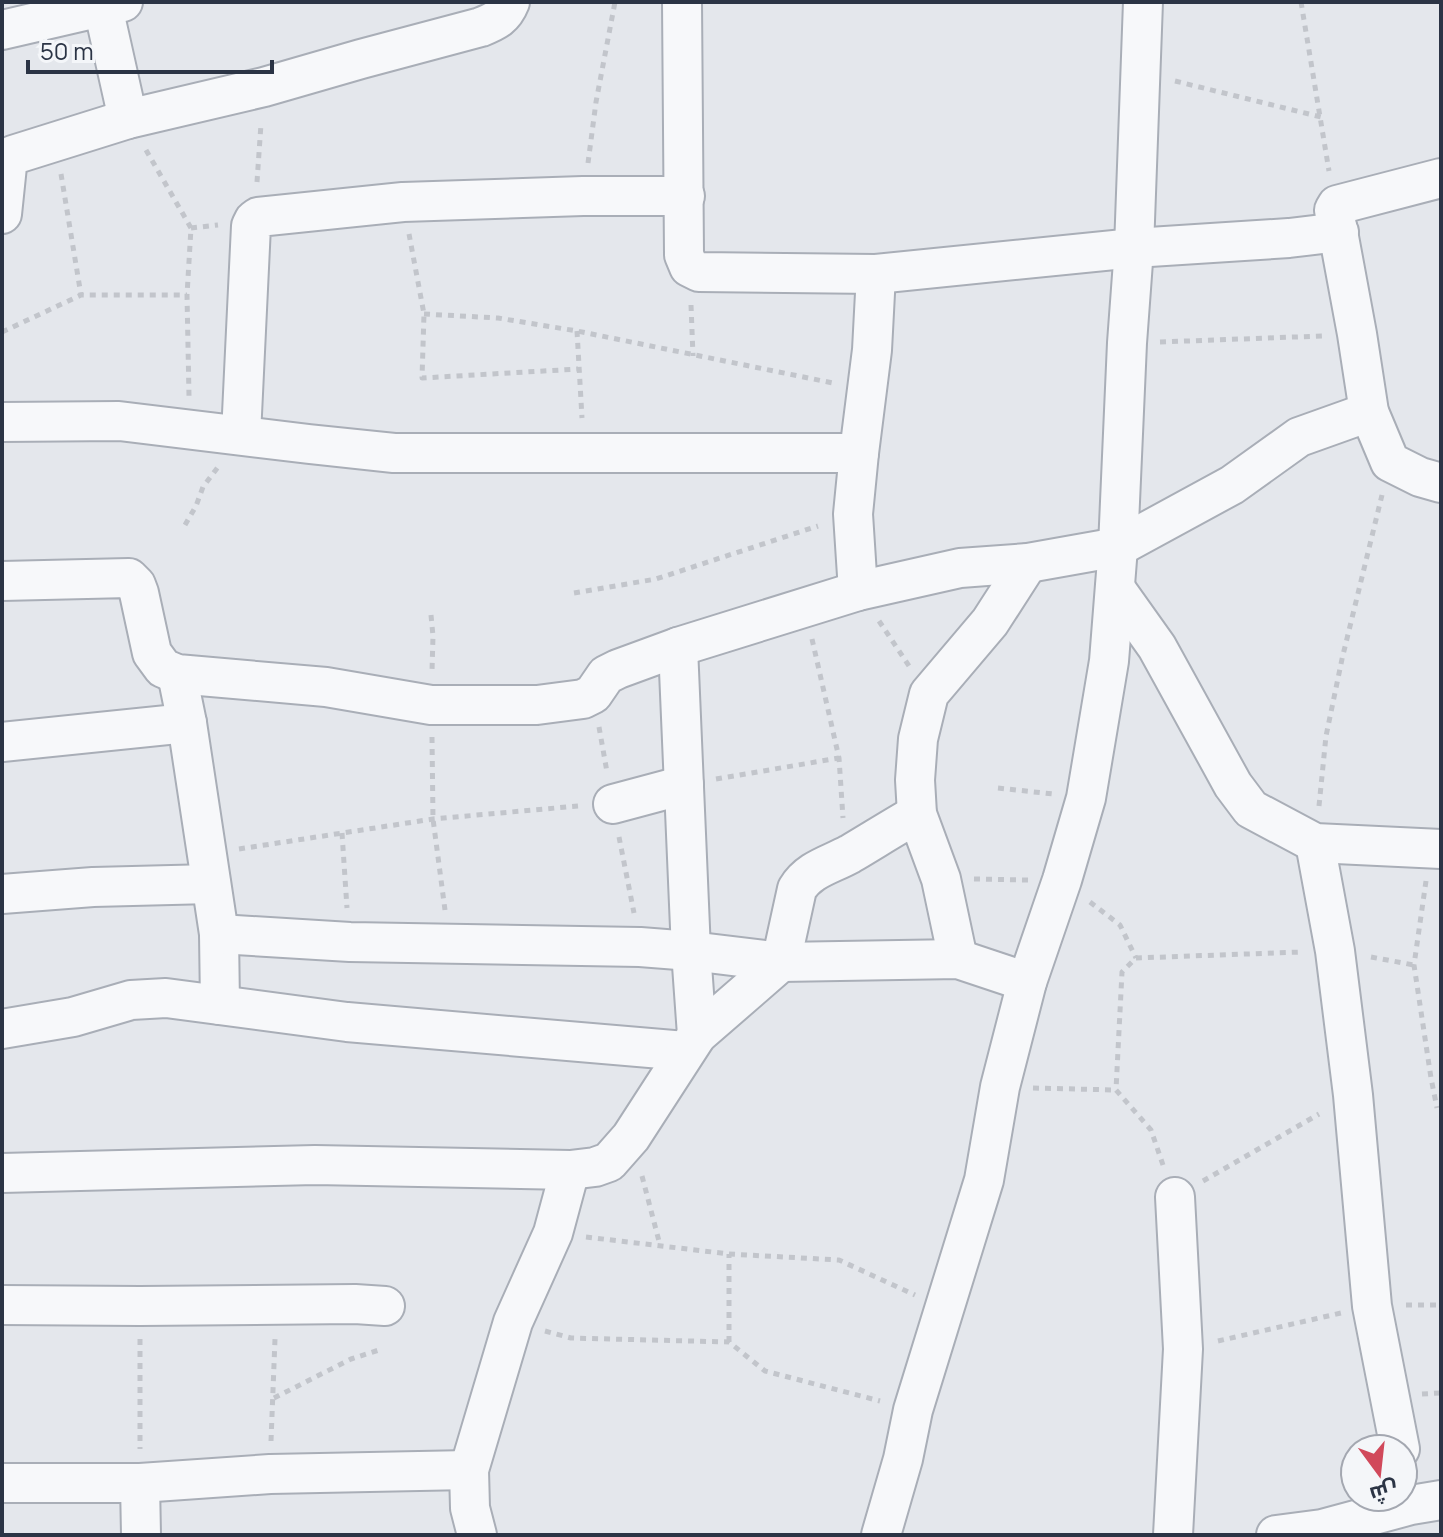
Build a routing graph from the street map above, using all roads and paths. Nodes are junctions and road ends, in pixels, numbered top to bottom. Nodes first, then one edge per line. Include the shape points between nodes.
1 (510, 2) edge
2 (615, 2) edge
3 (682, 2) edge
4 (1143, 2) edge
5 (1301, 2) edge
6 (113, 4) edge
7 (2, 30) edge
8 (1140, 72) junction
9 (264, 87) junction
10 (1321, 117) junction
11 (128, 119) junction
12 (55, 141) junction
13 (1441, 178) edge
14 (583, 196) junction
15 (685, 196) junction
16 (403, 202) junction
17 (2, 214) edge
18 (1337, 219) junction
19 (254, 220) junction
20 (1134, 248) junction
21 (689, 267) junction
22 (876, 274) junction
23 (81, 295) junction
24 (187, 295) junction
25 (424, 314) junction
26 (577, 331) junction
27 (2, 332) edge
28 (1357, 334) junction
29 (1127, 343) junction
30 (693, 356) junction
31 (578, 369) junction
32 (868, 389) junction
33 (1369, 412) junction
34 (2, 422) edge
35 (189, 429) junction
36 (241, 435) junction
37 (585, 452) junction
38 (859, 453) junction
39 (1390, 462) junction
40 (1441, 483) edge
41 (196, 506) dead end
42 (853, 514) junction
43 (185, 525) dead end
44 (1118, 547) junction
45 (1028, 563) junction
46 (2, 581) edge
47 (1115, 588) junction
48 (858, 591) junction
49 (574, 593) dead end
50 (805, 607) junction
51 (431, 615) dead end
52 (678, 647) junction
53 (177, 674) junction
54 (593, 694) junction
55 (929, 694) junction
56 (431, 705) junction
57 (187, 723) junction
58 (2, 742) edge
59 (839, 758) junction
60 (684, 785) junction
61 (998, 788) dead end
62 (1086, 798) junction
63 (613, 804) junction
64 (917, 814) junction
65 (433, 819) junction
66 (342, 833) junction
67 (1315, 843) junction
68 (1436, 849) edge
69 (846, 856) junction
70 (209, 869) junction
71 (941, 879) junction
72 (1062, 880) junction
73 (2, 894) edge
74 (219, 934) junction
75 (350, 942) junction
76 (449, 943) junction
77 (640, 947) junction
78 (691, 951) junction
79 (1335, 951) junction
80 (1136, 958) junction
81 (958, 959) junction
82 (781, 962) junction
83 (1027, 982) junction
84 (220, 1005) junction
85 (2, 1029) edge
86 (691, 1043) junction
87 (1000, 1087) junction
88 (1116, 1090) junction
89 (1353, 1095) junction
90 (1437, 1108) dead end
91 (631, 1137) junction
92 (570, 1170) junction
93 (2, 1173) edge
94 (1175, 1197) junction
95 (553, 1233) junction
96 (660, 1245) junction
97 (729, 1254) junction
98 (276, 1304) junction
99 (2, 1305) edge
100 (140, 1306) junction
101 (385, 1306) dead end
102 (1372, 1306) junction
103 (945, 1308) junction
104 (513, 1322) junction
105 (729, 1342) junction
106 (382, 1349) dead end
107 (1183, 1349) junction
108 (913, 1410) junction
109 (1397, 1433) edge
110 (469, 1470) junction
111 (2, 1483) edge
112 (140, 1483) junction
113 (1426, 1503) edge
114 (1322, 1532) edge
115 (141, 1535) edge
116 (477, 1535) edge
117 (881, 1535) edge
118 (1173, 1535) edge
119 (1276, 1535) edge

1 - 9 street via 506,12 481,27
2 - 14 path
3 - 15 street
4 - 8 street
5 - 10 path
6 - 7 street
6 - 11 street
8 - 10 path
8 - 20 street
9 - 11 street
9 - 19 path
10 - 18 path
11 - 12 street
11 - 24 path via 191,228
12 - 17 street via 13,155
12 - 23 path
13 - 18 street
14 - 15 street
14 - 16 street
15 - 21 street via 684,255
16 - 19 street
16 - 25 path
18 - 20 street via 1289,238
18 - 28 street
19 - 36 street
20 - 22 street
20 - 29 street
21 - 22 street via 699,272
21 - 30 path
22 - 32 street
23 - 24 path
23 - 27 path
24 - 35 path
25 - 26 path via 498,318
25 - 31 path via 422,378
26 - 30 path
26 - 31 path
28 - 29 path
28 - 33 street
29 - 44 street
30 - 32 path
31 - 37 path
32 - 38 street
33 - 39 street
33 - 44 street via 1299,437 1232,485
34 - 35 street via 119,421
35 - 36 street
36 - 37 street via 394,453
37 - 38 street
38 - 42 street
39 - 40 street
39 - 67 path via 1326,736
41 - 43 path
42 - 48 street
42 - 49 path via 656,579
44 - 45 street
44 - 47 street
45 - 48 street via 960,568
45 - 55 street via 990,622
46 - 53 street via 129,578 139,593 152,653 163,668
47 - 62 street via 1109,661
47 - 67 street via 1157,647 1251,809
48 - 50 street
48 - 55 path
50 - 52 street
50 - 59 path
51 - 56 path
52 - 54 street via 606,675
52 - 60 street
53 - 56 street via 326,687
53 - 57 street
54 - 56 street via 537,705
54 - 63 path
55 - 64 street via 918,739
56 - 65 path
57 - 58 street
57 - 70 street
59 - 60 path
59 - 69 path
60 - 63 street
60 - 78 street
61 - 62 path
62 - 72 street
63 - 65 path
63 - 77 path
64 - 69 street
64 - 71 street
65 - 66 path
65 - 76 path
66 - 70 path
66 - 75 path
67 - 68 street
67 - 79 street
68 - 90 path via 1414,965
69 - 82 street via 810,873 797,889
70 - 73 street
70 - 74 street
71 - 72 path
71 - 81 street
72 - 80 path via 1120,925
72 - 83 street
74 - 75 street
74 - 84 street
75 - 76 street
76 - 77 street
77 - 78 street
78 - 82 street
78 - 86 street
79 - 80 path
79 - 89 street
80 - 88 path via 1122,972
81 - 82 street
81 - 83 street
82 - 86 street
83 - 87 street
84 - 85 street via 131,1000
84 - 86 street via 347,1022
86 - 91 street
87 - 88 path
87 - 103 street via 984,1180
88 - 94 path via 1151,1130
89 - 94 path
89 - 102 street
91 - 92 street via 609,1162
91 - 96 path
92 - 93 street via 315,1165
92 - 95 street
94 - 107 street
95 - 96 path
95 - 104 street
96 - 97 path
97 - 103 path via 839,1260
97 - 105 path
98 - 100 street
98 - 101 street
98 - 106 path via 273,1399
99 - 100 street
100 - 112 path
102 - 107 path
102 - 109 street
103 - 108 street
104 - 105 path via 571,1338
104 - 110 street
105 - 108 path via 765,1371
107 - 118 street
108 - 117 street
110 - 112 street
110 - 116 street
111 - 112 street
112 - 115 street
113 - 114 street
114 - 119 street

